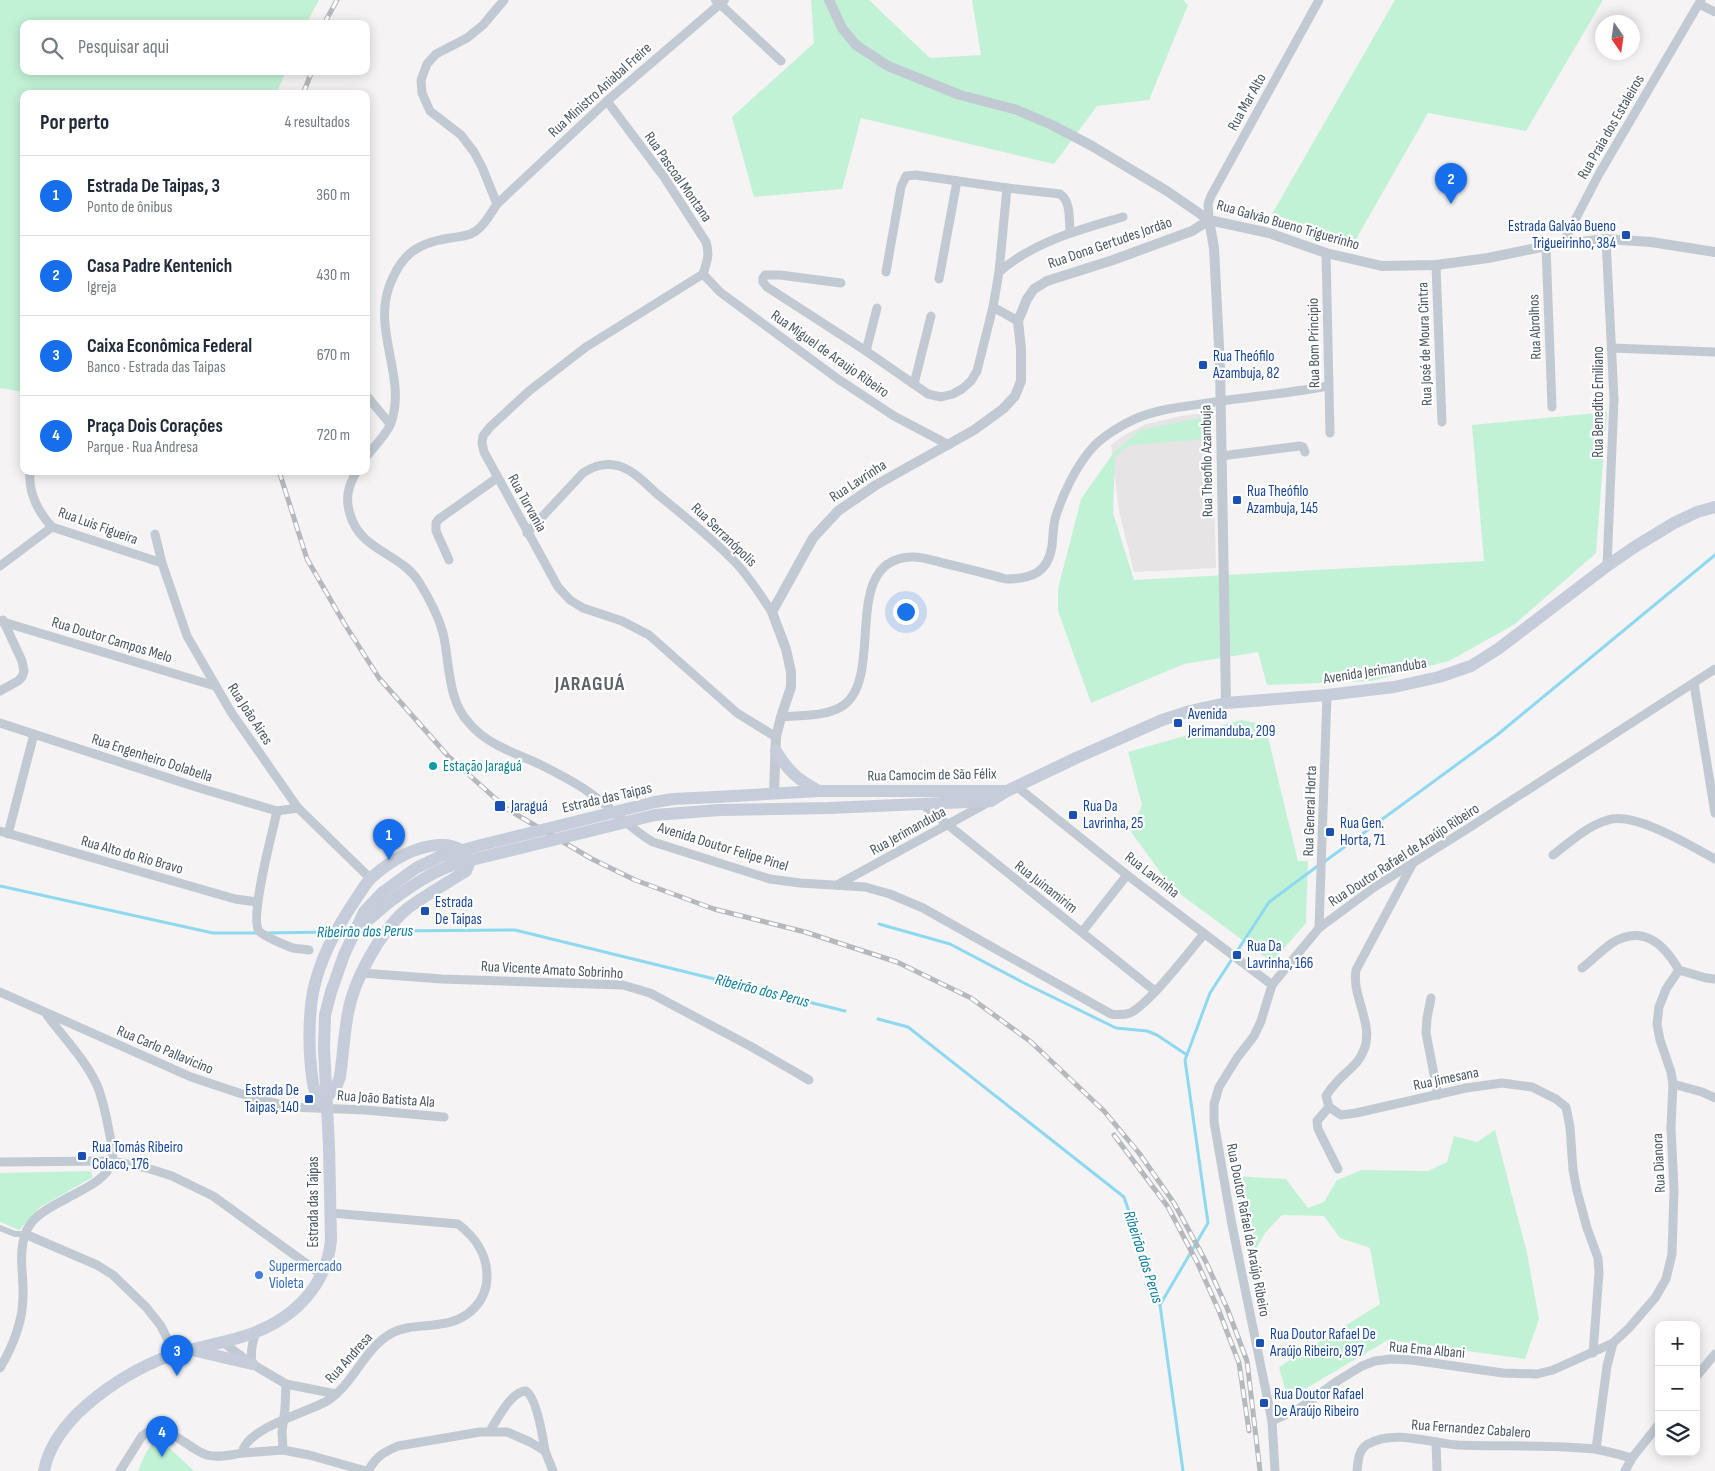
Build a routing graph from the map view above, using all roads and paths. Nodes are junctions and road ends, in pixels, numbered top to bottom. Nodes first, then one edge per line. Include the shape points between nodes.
1 (504, 0) edge
2 (829, 0) edge
3 (1319, 0) edge
4 (720, 1) edge
5 (1700, 2) edge
6 (1715, 12) edge
7 (780, 61) dead end
8 (607, 102) junction
9 (958, 181) junction
10 (1008, 188) junction
11 (497, 204) junction
12 (1123, 217) dead end
13 (1209, 220) junction
14 (1070, 232) junction
15 (1606, 239) junction
16 (1563, 243) junction
17 (1546, 246) junction
18 (1715, 252) edge
19 (1326, 253) junction
20 (1436, 265) junction
21 (886, 272) dead end
22 (999, 272) junction
23 (703, 274) junction
24 (939, 279) dead end
25 (841, 283) dead end
26 (993, 307) junction
27 (877, 308) dead end
28 (931, 316) dead end
29 (1018, 321) junction
30 (1612, 348) junction
31 (866, 351) junction
32 (1715, 352) edge
33 (914, 384) junction
34 (1328, 386) junction
35 (370, 400) edge
36 (1221, 401) junction
37 (1552, 407) dead end
38 (1442, 422) dead end
39 (390, 424) junction
40 (1330, 433) dead end
41 (948, 445) junction
42 (370, 452) edge
43 (1305, 452) dead end
44 (1222, 456) junction
45 (29, 475) edge
46 (354, 475) edge
47 (497, 478) junction
48 (1715, 507) edge
49 (52, 527) junction
50 (527, 533) junction
51 (154, 534) dead end
52 (449, 560) dead end
53 (162, 563) junction
54 (0, 566) edge
55 (1607, 566) junction
56 (772, 612) junction
57 (2, 620) edge
58 (1715, 669) edge
59 (1694, 684) junction
60 (215, 686) junction
61 (0, 691) edge
62 (1327, 695) junction
63 (1226, 703) junction
64 (781, 716) junction
65 (0, 724) edge
66 (34, 734) junction
67 (776, 737) junction
68 (776, 751) junction
69 (1011, 788) junction
70 (819, 792) junction
71 (774, 793) junction
72 (992, 801) junction
73 (718, 803) junction
74 (922, 804) junction
75 (298, 808) junction
76 (277, 810) junction
77 (1715, 813) edge
78 (947, 825) junction
79 (4, 833) edge
80 (1553, 855) dead end
81 (1715, 859) edge
82 (1414, 862) junction
83 (1126, 875) junction
84 (370, 879) junction
85 (837, 885) junction
86 (257, 902) junction
87 (1319, 928) junction
88 (1082, 932) junction
89 (1204, 934) junction
90 (309, 950) dead end
91 (1582, 968) dead end
92 (1680, 970) junction
93 (362, 973) junction
94 (1715, 979) edge
95 (1272, 985) junction
96 (1155, 991) junction
97 (0, 992) edge
98 (1431, 998) dead end
99 (46, 1013) junction
100 (809, 1080) dead end
101 (1673, 1084) junction
102 (1438, 1095) junction
103 (1715, 1098) edge
104 (326, 1103) junction
105 (1329, 1107) junction
106 (444, 1117) dead end
107 (0, 1162) edge
108 (112, 1162) junction
109 (1338, 1169) dead end
110 (331, 1213) junction
111 (0, 1228) edge
112 (25, 1234) junction
113 (322, 1275) junction
114 (256, 1332) junction
115 (221, 1341) junction
116 (1612, 1343) junction
117 (192, 1350) junction
118 (1593, 1353) junction
119 (174, 1354) junction
120 (1715, 1354) edge
121 (252, 1364) junction
122 (0, 1368) edge
123 (1700, 1373) edge
124 (286, 1384) junction
125 (336, 1394) junction
126 (284, 1420) junction
127 (1272, 1422) junction
128 (1655, 1429) edge
129 (490, 1431) junction
130 (1436, 1442) junction
131 (1596, 1449) junction
132 (284, 1450) junction
133 (544, 1451) junction
134 (242, 1454) junction
135 (1632, 1458) junction
136 (44, 1471) edge
137 (120, 1471) edge
138 (367, 1471) edge
139 (553, 1471) edge
140 (1275, 1471) edge
141 (1357, 1471) edge
142 (1436, 1471) edge
143 (1625, 1471) edge

1 - 11 street via 467,38 436,54 427,64 421,80 422,93 430,111 460,135 474,152
2 - 13 street, Rua Galvão Bueno Triguerinho via 842,28 856,45 888,66 960,95 1017,110 1052,125 1167,191
3 - 13 street, Rua Mar Alto via 1211,196
4 - 7 street
4 - 8 street, Rua Ministro Aniabal Freire
5 - 6 street
5 - 16 street, Rua Praia dos Estaleiros via 1599,174
8 - 11 street, Rua Ministro Aniabal Freire
8 - 23 street, Rua Pascoal Montana via 664,177 706,242 709,251
9 - 10 street
9 - 21 street via 906,176
9 - 24 street
10 - 14 street via 1060,194 1067,202
10 - 22 street
11 - 39 street via 476,231 421,245 400,264 384,308 395,391
12 - 14 street
13 - 19 street, Rua Galvão Bueno Triguerinho via 1269,232
13 - 29 street, Rua Dona Gertudes Jordão via 1192,231 1047,281 1026,299
13 - 36 street, Rua Theofilo Azambuja via 1214,248
14 - 22 street via 1020,255
15 - 16 street, Rua Galvão Bueno Triguerinho
15 - 18 street, Rua Galvão Bueno Triguerinho
15 - 30 street, Rua Benedito Emiliano
16 - 17 street, Rua Galvão Bueno Triguerinho
17 - 20 street, Rua Galvão Bueno Triguerinho
17 - 37 street, Rua Abrolhos
19 - 20 street, Rua Galvão Bueno Triguerinho via 1382,266
19 - 34 street, Rua Bom Principio
20 - 38 street, Rua José de Moura Cintra
22 - 26 street
23 - 41 street, Rua Miguel de Araujo Ribeiro via 720,292 838,379 894,416
23 - 47 street, Rua Turvania via 586,347 490,426 482,444
25 - 31 street via 780,275 765,275 763,278 767,287
26 - 29 street
26 - 33 street via 977,371 971,381 953,394 941,396 928,394
27 - 31 street
28 - 33 street
29 - 41 street, Rua Dona Gertudes Jordão via 1022,349 1021,381 1016,396 974,430
30 - 32 street
30 - 55 street, Rua Benedito Emiliano via 1614,407
31 - 33 street
34 - 36 street
34 - 40 street, Rua Bom Principio
35 - 39 street
36 - 44 street, Rua Theofilo Azambuja
36 - 64 street via 1159,411 1135,419 1095,445 1083,459 1066,492 1055,520 1048,561 1033,575 1006,578 918,557 898,559 888,564 879,573 868,602 860,676 851,698 835,710 824,713
39 - 42 street
41 - 56 street, Rua Lavrinha via 876,485 838,511 813,538
43 - 44 street via 1303,447 1297,446
44 - 63 street, Rua Theofilo Azambuja
45 - 49 street, Rua Luis Figueira via 37,507
46 - 85 street, Avenida Doutor Felipe Pinel via 348,491 351,518 367,542 405,566 418,580 434,608 460,709 480,734 590,793 653,842 770,879
47 - 50 street, Rua Turvania
47 - 52 street via 436,523 436,531
48 - 55 main road, Avenida Jerimanduba via 1674,523
49 - 53 street, Rua Luis Figueira
49 - 54 street
50 - 56 street, Rua Serranópolis via 583,473 594,466 620,466 633,473 735,562
50 - 67 street, Rua Turvania via 558,587 570,600 649,635 737,713
51 - 53 street, Rua João Aires
53 - 60 street, Rua João Aires via 187,636
55 - 62 main road, Avenida Jerimanduba via 1471,666 1394,687
56 - 64 street, Rua Serranópolis via 791,672 790,688
57 - 60 street, Rua Doutor Campos Melo
57 - 61 street via 24,671 22,678
58 - 59 street, Rua Doutor Rafael de Araújo Ribeiro
59 - 77 street
59 - 82 street, Rua Doutor Rafael de Araújo Ribeiro
60 - 75 street, Rua João Aires
62 - 63 main road, Avenida Jerimanduba
62 - 87 street, Rua General Horta
63 - 69 main road, Avenida Jerimanduba via 1162,720
64 - 67 street, Rua Serranópolis
65 - 66 street, Rua Engenheiro Dolabella
66 - 76 street, Rua Engenheiro Dolabella
66 - 79 street
67 - 68 street, Rua Serranópolis
68 - 70 main road via 792,774
68 - 71 street, Rua Serranópolis
69 - 70 main road, Rua Camocim de São Félix
69 - 72 main road, Rua Camocim de São Félix
69 - 83 street, Rua Lavrinha
70 - 71 main road, Rua Camocim de São Félix
71 - 73 main road, Rua Camocim de São Félix
72 - 74 main road, Rua Camocim de São Félix
72 - 78 street, Rua Jerimanduba
73 - 74 main road, Rua Camocim de São Félix via 829,808
73 - 104 main road, Estrada das Taipas, bridge via 655,802 441,856 416,868 385,898 364,912 344,955 325,1015
74 - 78 street, Rua Juinamirim
75 - 76 street, Rua Engenheiro Dolabella
75 - 84 street, Rua João Aires
76 - 86 street
78 - 85 street, Rua Jerimanduba
78 - 88 street, Rua Juinamirim
79 - 86 street, Rua Alto do Rio Bravo via 235,899
80 - 81 street via 1591,828 1616,818 1658,829
82 - 87 street, Rua Doutor Rafael de Araújo Ribeiro
82 - 105 street via 1356,970 1355,983 1367,1030 1367,1044 1362,1056 1326,1096
83 - 88 street
83 - 89 street, Rua Lavrinha
84 - 93 main road via 401,856 429,846 452,844 459,847 470,864 466,871 408,909 387,930
84 - 104 main road via 335,932 323,957 313,991 309,1038 311,1070 316,1098
85 - 96 street, Avenida Doutor Felipe Pinel via 865,887 923,908 1112,1014 1121,1015 1138,1009
86 - 90 street via 257,924 264,935 294,948
87 - 95 street, Rua Doutor Rafael de Araújo Ribeiro
88 - 96 street, Rua Juinamirim
89 - 95 street, Rua Lavrinha
89 - 96 street, Avenida Doutor Felipe Pinel
91 - 92 street via 1613,943 1629,936 1644,936 1659,943
92 - 94 street
92 - 101 street, Rua Dianora via 1666,989 1659,1006 1660,1040
93 - 100 street, Rua Vicente Amato Sobrinho via 622,985 650,993
93 - 104 main road via 348,1013 340,1078
95 - 127 street, Rua Doutor Rafael de Araújo Ribeiro via 1254,1036 1219,1087 1214,1104 1214,1122
97 - 99 street, Rua Carlo Pallavicino
98 - 102 street via 1426,1033
99 - 104 street, Rua Carlo Pallavicino via 221,1088 290,1107
99 - 108 street via 96,1084 106,1115
101 - 103 street
101 - 116 street, Rua Dianora via 1672,1254 1666,1279 1655,1298
102 - 105 street, Rua Jimesana via 1356,1113 1341,1114
102 - 118 street, Rua Jimesana via 1489,1084 1515,1084 1546,1093 1566,1107 1576,1191 1598,1258
104 - 106 street, Rua João Batista Ala
104 - 110 main road, Estrada das Taipas
105 - 109 street via 1317,1121 1318,1129
107 - 108 street
108 - 112 street via 97,1181 39,1215
108 - 113 street via 147,1168 197,1187
110 - 113 main road, Estrada das Taipas via 330,1254
110 - 125 street, Rua Andresa via 458,1224 482,1250 487,1278 481,1301 468,1314 451,1323 412,1326 391,1334 370,1352
111 - 112 street
112 - 119 street via 113,1275 151,1313
112 - 122 street via 22,1312
113 - 114 main road, Estrada das Taipas via 315,1288 296,1307
114 - 115 main road, Estrada das Taipas
114 - 121 street via 252,1343
115 - 117 main road, Estrada das Taipas
115 - 121 street
116 - 118 street, Rua Ema Albani
116 - 131 street
117 - 119 main road, Estrada das Taipas
117 - 121 main road
118 - 127 street, Rua Ema Albani via 1537,1374 1503,1373 1412,1360 1375,1361
119 - 136 main road, Estrada das Taipas via 132,1373 93,1398 67,1424
120 - 123 street
121 - 124 street
124 - 125 street
124 - 126 street
125 - 126 street, Rua Andresa via 312,1409
126 - 132 street
126 - 134 street, Rua Andresa via 249,1440
127 - 140 street, Rua Doutor Rafael de Araújo Ribeiro
128 - 135 street
129 - 133 street via 516,1435
129 - 133 street via 518,1393 526,1392 532,1397
129 - 138 street via 398,1446 384,1452
130 - 131 street, Rua Fernandez Cabalero
130 - 141 street, Rua Fernandez Cabalero via 1406,1438 1367,1445 1361,1450
130 - 142 street
131 - 135 street, Rua Fernandez Cabalero
132 - 134 street
132 - 138 street
133 - 139 street
134 - 137 street via 206,1454 168,1432 153,1429 142,1436
135 - 143 street

